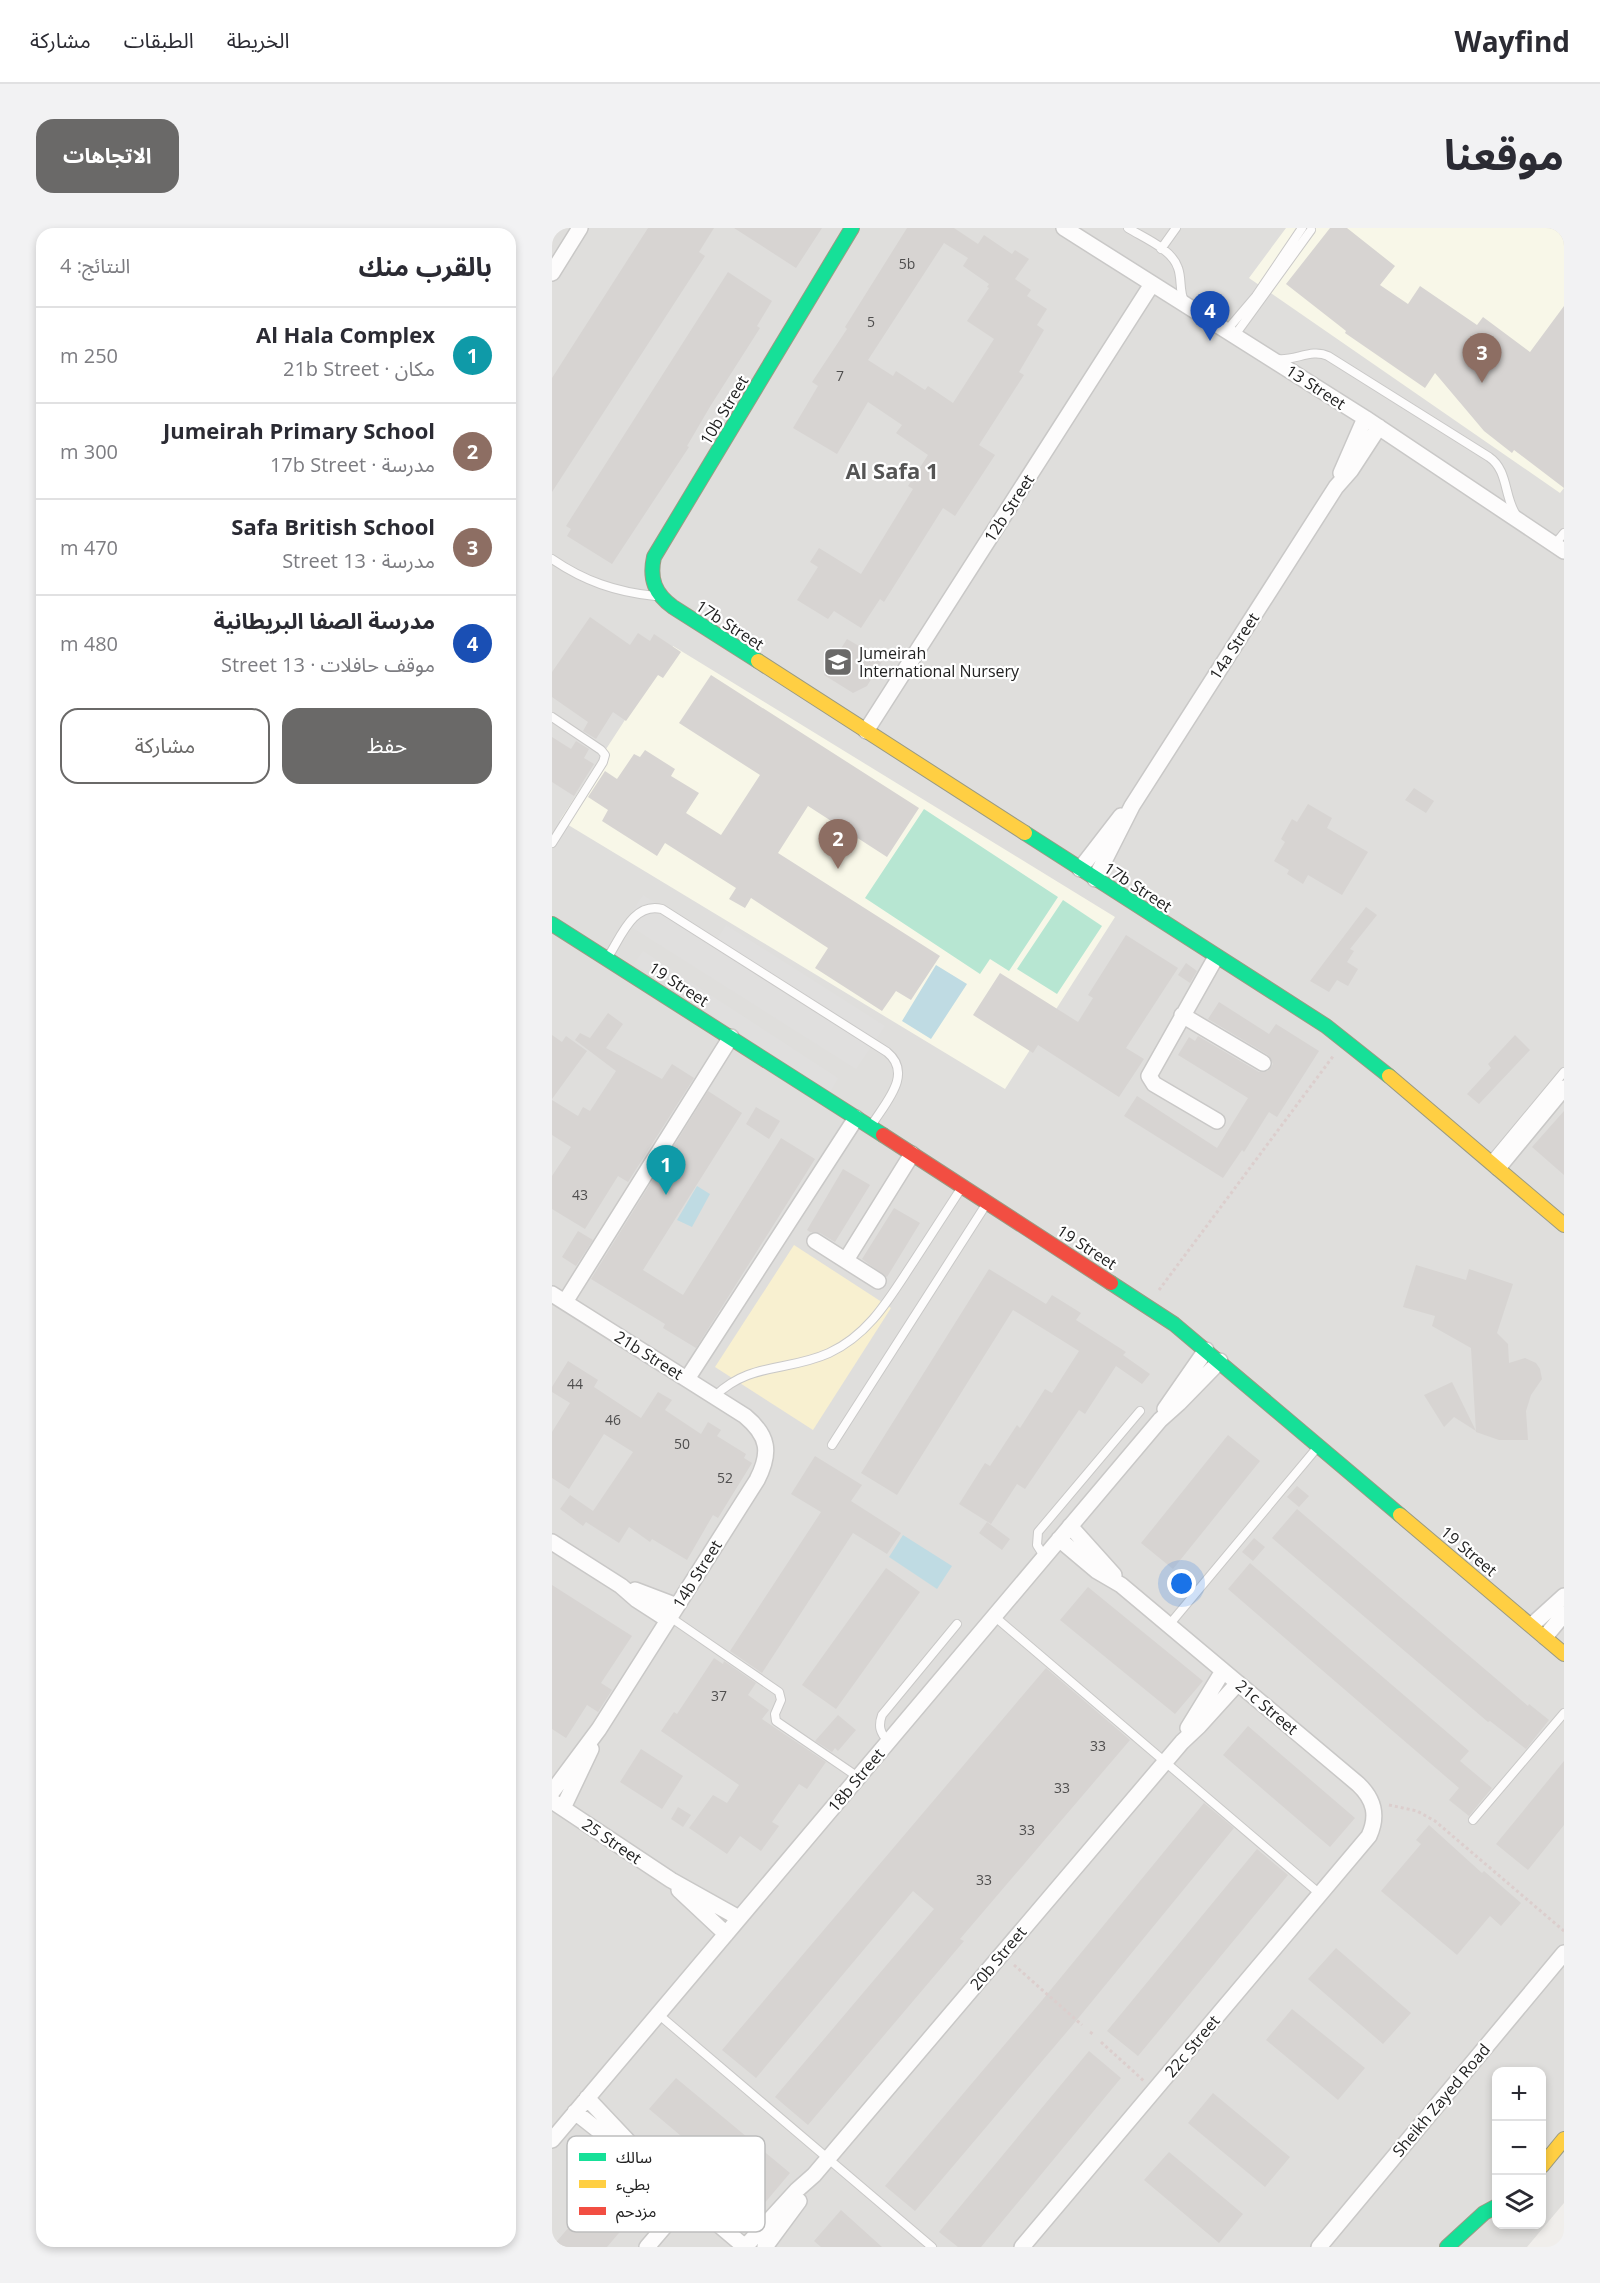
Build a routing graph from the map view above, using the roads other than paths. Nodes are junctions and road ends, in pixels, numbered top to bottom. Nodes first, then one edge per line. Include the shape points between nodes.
1 (580, 228) edge
2 (852, 228) edge
3 (1064, 228) edge
4 (1128, 228) edge
5 (1176, 228) edge
6 (1302, 228) edge
7 (1311, 230) dead end
8 (1161, 249) junction
9 (552, 273) edge
10 (1152, 284) junction
11 (1186, 305) junction
12 (1231, 333) junction
13 (1272, 359) junction
14 (1365, 418) junction
15 (1378, 427) junction
16 (1336, 487) junction
17 (1518, 520) junction
18 (1561, 543) edge
19 (552, 559) edge
20 (659, 596) junction
21 (552, 717) edge
22 (866, 731) junction
23 (1132, 806) junction
24 (552, 843) edge
25 (1080, 869) junction
26 (1095, 879) junction
27 (552, 924) edge
28 (1216, 957) junction
29 (607, 958) junction
30 (1182, 1015) junction
31 (731, 1038) junction
32 (1263, 1063) dead end
33 (1564, 1072) edge
34 (1564, 1088) edge
35 (856, 1118) junction
36 (1217, 1121) dead end
37 (870, 1127) junction
38 (912, 1154) junction
39 (1494, 1165) junction
40 (963, 1186) junction
41 (988, 1202) junction
42 (1564, 1225) edge
43 (815, 1241) dead end
44 (846, 1260) junction
45 (878, 1281) dead end
46 (559, 1298) edge
47 (1206, 1350) junction
48 (1220, 1361) junction
49 (687, 1378) junction
50 (715, 1396) junction
51 (1140, 1411) dead end
52 (745, 1416) joint
53 (1160, 1420) junction
54 (832, 1445) dead end
55 (1318, 1445) junction
56 (1070, 1526) junction
57 (1059, 1539) junction
58 (552, 1542) edge
59 (1044, 1556) junction
60 (1121, 1585) junction
61 (1564, 1596) edge
62 (671, 1614) junction
63 (1564, 1614) edge
64 (994, 1616) junction
65 (957, 1624) dead end
66 (1169, 1625) junction
67 (1532, 1625) junction
68 (1545, 1636) junction
69 (1564, 1654) edge
70 (1223, 1671) junction
71 (1238, 1683) junction
72 (1564, 1713) edge
73 (599, 1729) junction
74 (888, 1741) junction
75 (1182, 1742) junction
76 (1165, 1762) junction
77 (858, 1777) junction
78 (552, 1792) edge
79 (557, 1804) edge
80 (1473, 1820) dead end
81 (1361, 1845) joint
82 (671, 1880) junction
83 (1320, 1894) junction
84 (739, 1918) junction
85 (726, 1934) junction
86 (1564, 1953) edge
87 (658, 2014) junction
88 (587, 2098) junction
89 (575, 2112) junction
90 (605, 2136) edge
91 (623, 2136) edge
92 (1564, 2139) edge
93 (552, 2140) edge
94 (828, 2159) junction
95 (1546, 2161) edge
96 (814, 2175) junction
97 (1492, 2209) edge
98 (765, 2225) edge
99 (660, 2232) edge
100 (727, 2232) edge
101 (759, 2232) edge
102 (647, 2247) edge
103 (745, 2247) edge
104 (765, 2247) edge
105 (932, 2247) edge
106 (1022, 2247) edge
107 (1319, 2247) edge
108 (1447, 2247) edge

1 - 9 street
2 - 20 main road, 10b Street via 654,557 651,577
3 - 10 street, 13 Street
4 - 8 lane
5 - 8 lane
6 - 12 lane
7 - 12 lane
8 - 11 lane via 1178,267
10 - 11 street, 13 Street
10 - 22 street, 12b Street
11 - 12 street, 13 Street
12 - 13 street, 13 Street
13 - 14 street, 13 Street
13 - 17 lane via 1323,353 1489,457 1500,467
14 - 15 street, 13 Street
14 - 16 street, 14a Street
15 - 16 street, 14a Street
15 - 17 street, 13 Street
16 - 23 street, 14a Street
17 - 18 street, 13 Street
19 - 20 lane via 573,573 610,588
20 - 22 main road, 17b Street
21 - 24 lane via 605,755
22 - 25 main road, 17b Street
23 - 25 street, 14a Street
23 - 26 street, 14a Street
25 - 26 main road, 17b Street
26 - 28 main road, 17b Street
27 - 29 main road, 19 Street
28 - 30 street
28 - 39 main road, 17b Street via 1345,1040
29 - 31 main road, 19 Street
29 - 37 lane via 635,915 648,908 662,909 887,1052 899,1067 899,1077
30 - 32 street
30 - 36 street via 1149,1072 1150,1079
31 - 35 main road, 19 Street
31 - 46 street
33 - 39 lane
34 - 39 street
35 - 37 main road, 19 Street
35 - 49 street
37 - 38 main road, 19 Street
38 - 40 main road, 19 Street
38 - 44 street
39 - 42 main road, 17b Street
40 - 41 main road, 19 Street
40 - 50 lane via 882,1310 858,1336 809,1360 744,1375
41 - 47 main road, 19 Street via 1147,1306
41 - 54 lane
43 - 44 street
44 - 45 street
46 - 49 street, 21b Street
47 - 48 main road, 19 Street
47 - 53 street, 18b Street
48 - 53 street, 18b Street
48 - 55 main road, 19 Street
49 - 50 street, 21b Street
50 - 52 street, 21b Street
51 - 59 lane via 1038,1532 1037,1545
52 - 62 street, 14b Street via 762,1434 766,1445 762,1469
53 - 56 street, 18b Street
55 - 66 lane
55 - 67 main road, 19 Street
56 - 57 street, 18b Street
56 - 60 street, 21c Street
57 - 59 street, 18b Street
57 - 60 street, 21c Street
58 - 62 street
59 - 64 street, 18b Street
60 - 66 street, 21c Street
61 - 67 street
62 - 73 street, 14b Street
62 - 77 lane via 779,1692 782,1700 776,1721
63 - 68 street
64 - 74 street, 18b Street
64 - 76 lane
65 - 74 lane via 882,1715 879,1727
66 - 70 street, 21c Street
67 - 68 main road, 19 Street
68 - 69 main road, 19 Street
70 - 71 street, 21c Street
70 - 75 street, 20b Street
71 - 75 street, 20b Street
71 - 81 street, 21c Street via 1367,1792 1373,1803 1374,1826
72 - 80 lane
73 - 78 street, 14b Street
73 - 79 street, 14b Street via 590,1752
74 - 77 street, 18b Street
75 - 76 street, 20b Street
76 - 83 lane
76 - 94 street, 20b Street
77 - 84 street, 18b Street
79 - 82 street, 25 Street
81 - 83 street, 22c Street
82 - 84 street, 25 Street
82 - 85 street, 25 Street
83 - 106 street, 22c Street
84 - 85 street, 18b Street
85 - 87 street, 18b Street
86 - 107 street, Sheikh Zayed Road
87 - 88 street, 18b Street
87 - 94 lane
88 - 89 street, 18b Street
88 - 91 street
89 - 90 street
89 - 93 street, 18b Street
92 - 95 main road
94 - 96 street, 20b Street
94 - 105 lane
96 - 98 street, 20b Street
96 - 104 street, 20b Street
97 - 108 main road
99 - 102 street
100 - 103 street
101 - 103 street, 20b Street

